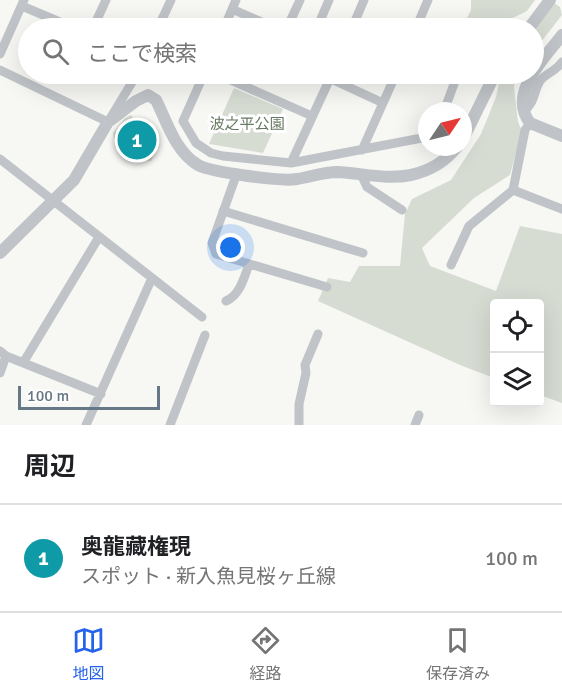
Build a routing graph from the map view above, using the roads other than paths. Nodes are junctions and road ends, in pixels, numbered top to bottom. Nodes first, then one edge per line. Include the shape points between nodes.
1 (106, 0) edge
2 (171, 0) edge
3 (300, 0) edge
4 (329, 0) edge
5 (364, 0) edge
6 (428, 0) edge
7 (550, 0) edge
8 (23, 3) edge
9 (234, 5) edge
10 (54, 18) edge
11 (98, 18) edge
12 (163, 18) edge
13 (258, 18) edge
14 (292, 18) edge
15 (321, 18) edge
16 (356, 18) edge
17 (420, 18) edge
18 (536, 18) edge
19 (562, 35) edge
20 (0, 54) edge
21 (544, 60) edge
22 (562, 62) edge
23 (0, 70) edge
24 (559, 73) edge
25 (544, 76) edge
26 (18, 79) edge
27 (29, 84) edge
28 (130, 84) edge
29 (200, 84) edge
30 (240, 84) edge
31 (327, 84) edge
32 (346, 84) edge
33 (392, 84) edge
34 (454, 84) edge
35 (490, 84) edge
36 (527, 84) edge
37 (539, 84) edge
38 (447, 102) edge
39 (383, 103) junction
40 (524, 111) junction
41 (312, 116) junction
42 (183, 121) junction
43 (472, 121) edge
44 (108, 122) junction
45 (530, 123) junction
46 (170, 130) junction
47 (562, 136) edge
48 (418, 139) edge
49 (362, 150) junction
50 (447, 156) edge
51 (0, 159) edge
52 (291, 163) junction
53 (237, 173) junction
54 (361, 174) junction
55 (513, 190) junction
56 (53, 201) junction
57 (402, 210) dead end
58 (562, 210) edge
59 (223, 212) junction
60 (99, 237) junction
61 (0, 253) edge
62 (363, 253) dead end
63 (249, 264) junction
64 (451, 265) dead end
65 (153, 278) junction
66 (327, 287) dead end
67 (226, 301) dead end
68 (202, 317) dead end
69 (205, 334) dead end
70 (318, 334) dead end
71 (3, 354) edge
72 (23, 363) junction
73 (0, 373) edge
74 (101, 394) junction
75 (419, 415) dead end
76 (86, 425) edge
77 (170, 425) edge
78 (299, 425) edge
79 (415, 425) edge

1 - 11 street
2 - 12 street
3 - 14 street
4 - 15 street
5 - 16 street
6 - 17 street
7 - 18 street
8 - 10 street
8 - 20 street
9 - 13 street
19 - 21 street
22 - 24 street
23 - 26 street
24 - 25 street
27 - 44 street
28 - 44 street
29 - 42 street
30 - 41 street
31 - 41 street
32 - 39 street
33 - 39 street
34 - 38 street
35 - 43 street
36 - 40 street
37 - 40 street via 531,105
39 - 49 street
40 - 45 street
41 - 52 street
42 - 46 street
42 - 52 street via 196,144 211,153
44 - 46 street via 148,95 156,100
44 - 56 street via 74,180
45 - 47 street
45 - 55 street via 525,130
46 - 53 street via 195,163
48 - 49 street
49 - 52 street
50 - 54 street via 438,164 410,175
51 - 56 street
53 - 54 street via 289,180 325,173
53 - 59 street
54 - 57 street via 367,187
55 - 58 street
55 - 64 street via 469,226
56 - 60 street
56 - 61 street
59 - 62 street
59 - 63 street via 212,243 216,254
60 - 65 street
60 - 72 street
63 - 66 street
63 - 67 street via 240,286
65 - 68 street
65 - 74 street
69 - 77 street
70 - 78 street via 305,365
71 - 72 street
71 - 73 street
72 - 74 street
74 - 76 street
75 - 79 street

